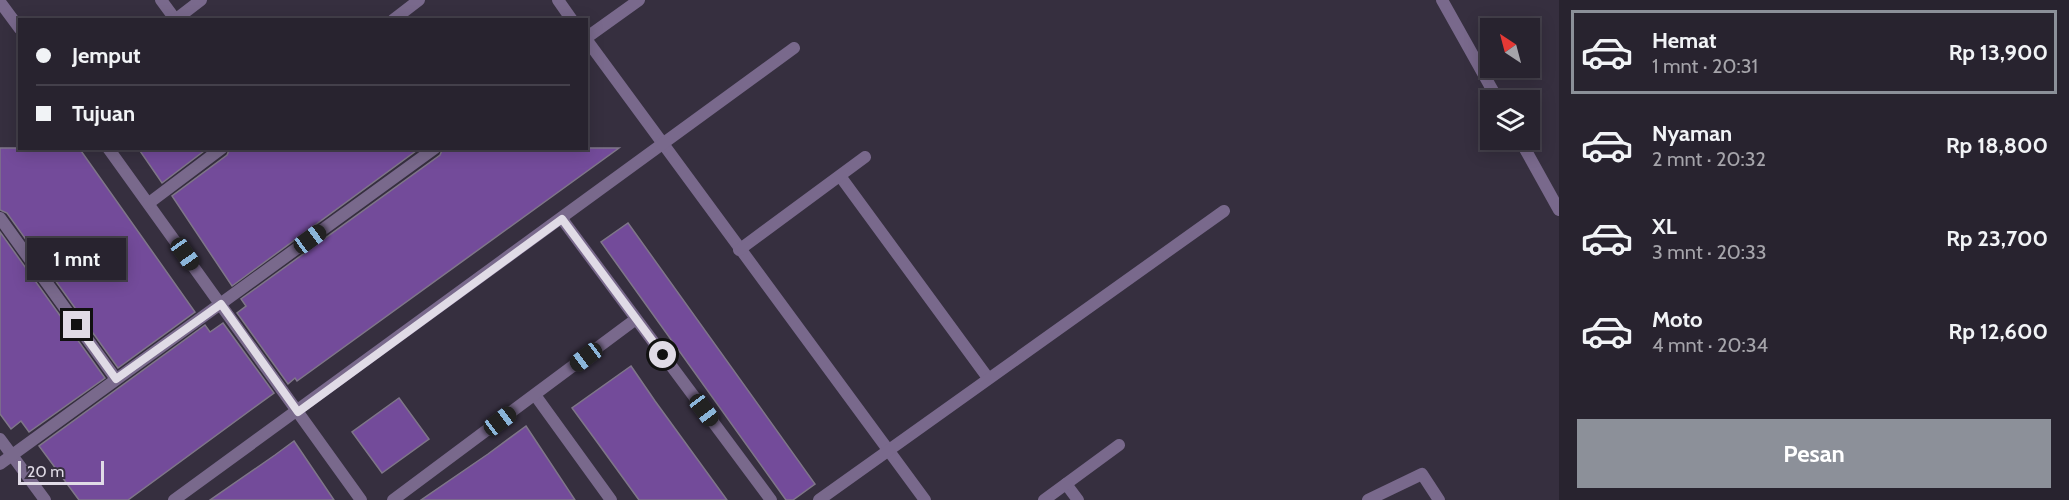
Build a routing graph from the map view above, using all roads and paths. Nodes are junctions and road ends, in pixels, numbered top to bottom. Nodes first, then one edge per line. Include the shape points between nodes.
1 (161, 0) edge
2 (201, 0) edge
3 (419, 0) edge
4 (558, 0) edge
5 (639, 0) edge
6 (1442, 0) edge
7 (1, 1) edge
8 (174, 18) edge
9 (176, 18) edge
10 (396, 18) edge
11 (571, 18) edge
12 (18, 26) edge
13 (588, 38) edge
14 (588, 42) edge
15 (794, 48) dead end
16 (1492, 90) edge
17 (662, 143) junction
18 (109, 150) edge
19 (219, 150) edge
20 (432, 150) edge
21 (1526, 150) edge
22 (865, 157) dead end
23 (840, 176) junction
24 (149, 203) junction
25 (1559, 210) edge
26 (1224, 211) dead end
27 (0, 218) edge
28 (562, 219) junction
29 (739, 250) junction
30 (221, 304) junction
31 (636, 319) junction
32 (988, 378) junction
33 (116, 379) junction
34 (535, 395) junction
35 (298, 412) junction
36 (0, 439) edge
37 (1119, 444) dead end
38 (888, 450) junction
39 (12, 455) junction
40 (0, 465) edge
41 (1066, 484) junction
42 (609, 499) edge
43 (45, 500) edge
44 (174, 500) edge
45 (361, 500) edge
46 (393, 500) edge
47 (771, 500) edge
48 (819, 500) edge
49 (925, 500) edge
50 (1044, 500) edge
51 (1078, 500) edge
52 (1368, 500) edge
53 (1439, 500) edge

1 - 8 street
2 - 9 street
3 - 10 street
4 - 11 street
5 - 13 street
6 - 16 street
7 - 12 street
14 - 17 street
15 - 17 street
17 - 28 street
17 - 29 street
18 - 24 street
19 - 24 street
20 - 30 street
21 - 25 street
22 - 23 street
23 - 29 street
23 - 32 street
24 - 30 street
26 - 32 street
27 - 33 street
28 - 31 street
28 - 35 street
29 - 38 street
30 - 33 street
30 - 35 street
31 - 34 street
31 - 47 street
32 - 38 street
33 - 39 street
34 - 42 street
34 - 46 street
35 - 44 street
35 - 45 street
36 - 39 street
37 - 41 street
38 - 48 street
38 - 49 street
39 - 40 street
39 - 43 street
41 - 50 street
41 - 51 street
52 - 53 street via 1422,474

